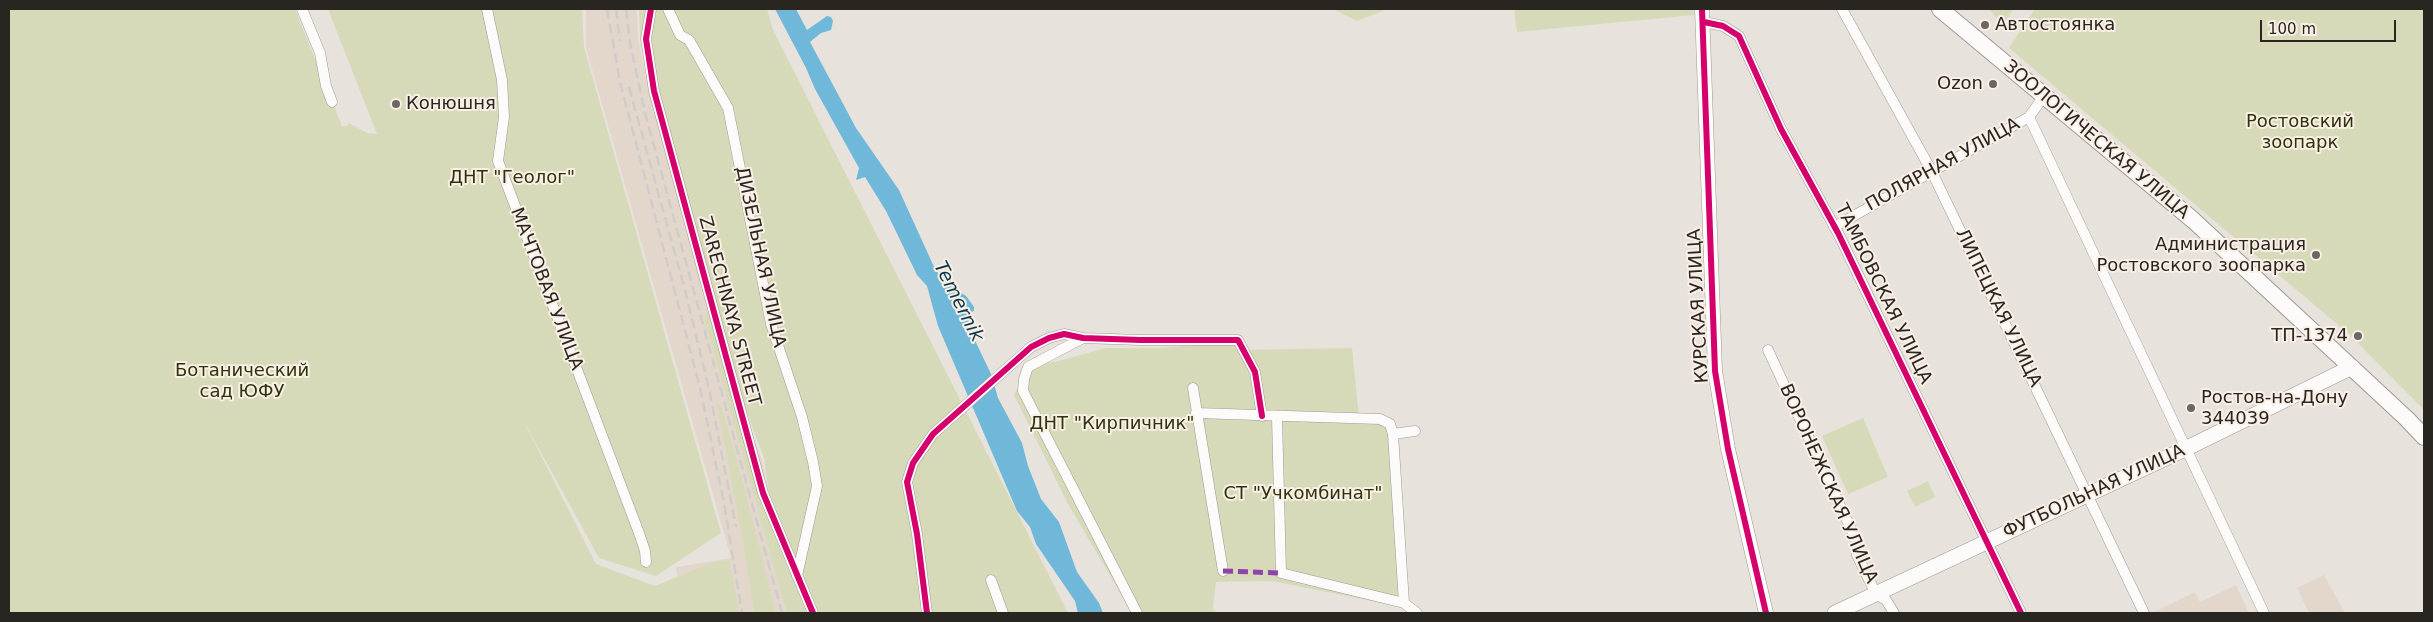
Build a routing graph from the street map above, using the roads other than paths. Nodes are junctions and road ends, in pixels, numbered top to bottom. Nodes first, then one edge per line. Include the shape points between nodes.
1 (302, 9) edge
2 (487, 9) edge
3 (652, 9) edge
4 (668, 9) edge
5 (1842, 9) edge
6 (1940, 9) edge
7 (1703, 15) edge
8 (2044, 96) junction
9 (332, 102) dead end
10 (2029, 117) junction
11 (1931, 170) junction
12 (1834, 226) junction
13 (1083, 338) junction
14 (1768, 350) dead end
15 (2352, 367) junction
16 (1193, 388) dead end
17 (1196, 413) junction
18 (1262, 416) junction
19 (1278, 417) junction
20 (1415, 431) dead end
21 (1393, 434) junction
22 (2424, 437) edge
23 (2185, 450) junction
24 (2088, 495) junction
25 (1987, 542) junction
26 (646, 562) dead end
27 (1223, 571) dead end
28 (797, 577) junction
29 (991, 580) dead end
30 (1876, 594) junction
31 (1404, 603) junction
32 (813, 613) edge
33 (927, 613) edge
34 (1003, 613) edge
35 (1136, 613) edge
36 (1417, 613) edge
37 (1766, 613) edge
38 (1835, 613) edge
39 (1894, 613) edge
40 (2021, 613) edge
41 (2144, 613) edge
42 (2264, 613) edge

1 - 9 street via 320,53
2 - 26 street, МАЧТОВАЯ УЛИЦА via 502,80 504,117 498,160 639,533
3 - 28 street, ZARECHNAYA STREET via 646,39 654,91 764,493
4 - 28 street, ДИЗЕЛЬНАЯ УЛИЦА via 680,34 689,40 728,108 771,324 811,453 817,486
5 - 11 street, ЛИПЕЦКАЯ УЛИЦА
6 - 8 main road, ЗООЛОГИЧЕСКАЯ УЛИЦА
7 - 12 street, ТАМБОВСКАЯ УЛИЦА via 1739,36 1781,129
7 - 37 street, КУРСКАЯ УЛИЦА via 1715,371 1728,449
8 - 10 street, ПОЛЯРНАЯ УЛИЦА
8 - 15 main road, ЗООЛОГИЧЕСКАЯ УЛИЦА via 2193,220
10 - 11 street, ПОЛЯРНАЯ УЛИЦА
10 - 23 street
11 - 12 street, ПОЛЯРНАЯ УЛИЦА
11 - 24 street, ЛИПЕЦКАЯ УЛИЦА
12 - 25 street, ТАМБОВСКАЯ УЛИЦА
13 - 18 street via 1238,340 1254,372
13 - 33 street via 1064,334 1031,347 922,447 907,482
13 - 35 street via 1028,367 1024,391
14 - 30 street, ВОРОНЕЖСКАЯ УЛИЦА via 1858,544 1857,555
15 - 22 main road, ЗООЛОГИЧЕСКАЯ УЛИЦА
15 - 23 main road, ФУТБОЛЬНАЯ УЛИЦА
16 - 17 street
17 - 18 street
17 - 27 street
18 - 19 street
19 - 21 street via 1380,419 1390,424
19 - 31 street via 1281,573
20 - 21 street
21 - 31 street
23 - 24 main road, ФУТБОЛЬНАЯ УЛИЦА
23 - 42 street
24 - 25 main road, ФУТБОЛЬНАЯ УЛИЦА
24 - 41 street, ЛИПЕЦКАЯ УЛИЦА
25 - 30 main road, ФУТБОЛЬНАЯ УЛИЦА
25 - 40 street, ТАМБОВСКАЯ УЛИЦА
28 - 32 street, ZARECHNAYA STREET
29 - 34 street
30 - 38 main road, ФУТБОЛЬНАЯ УЛИЦА
30 - 39 street, ВОРОНЕЖСКАЯ УЛИЦА via 1886,600
31 - 36 street

